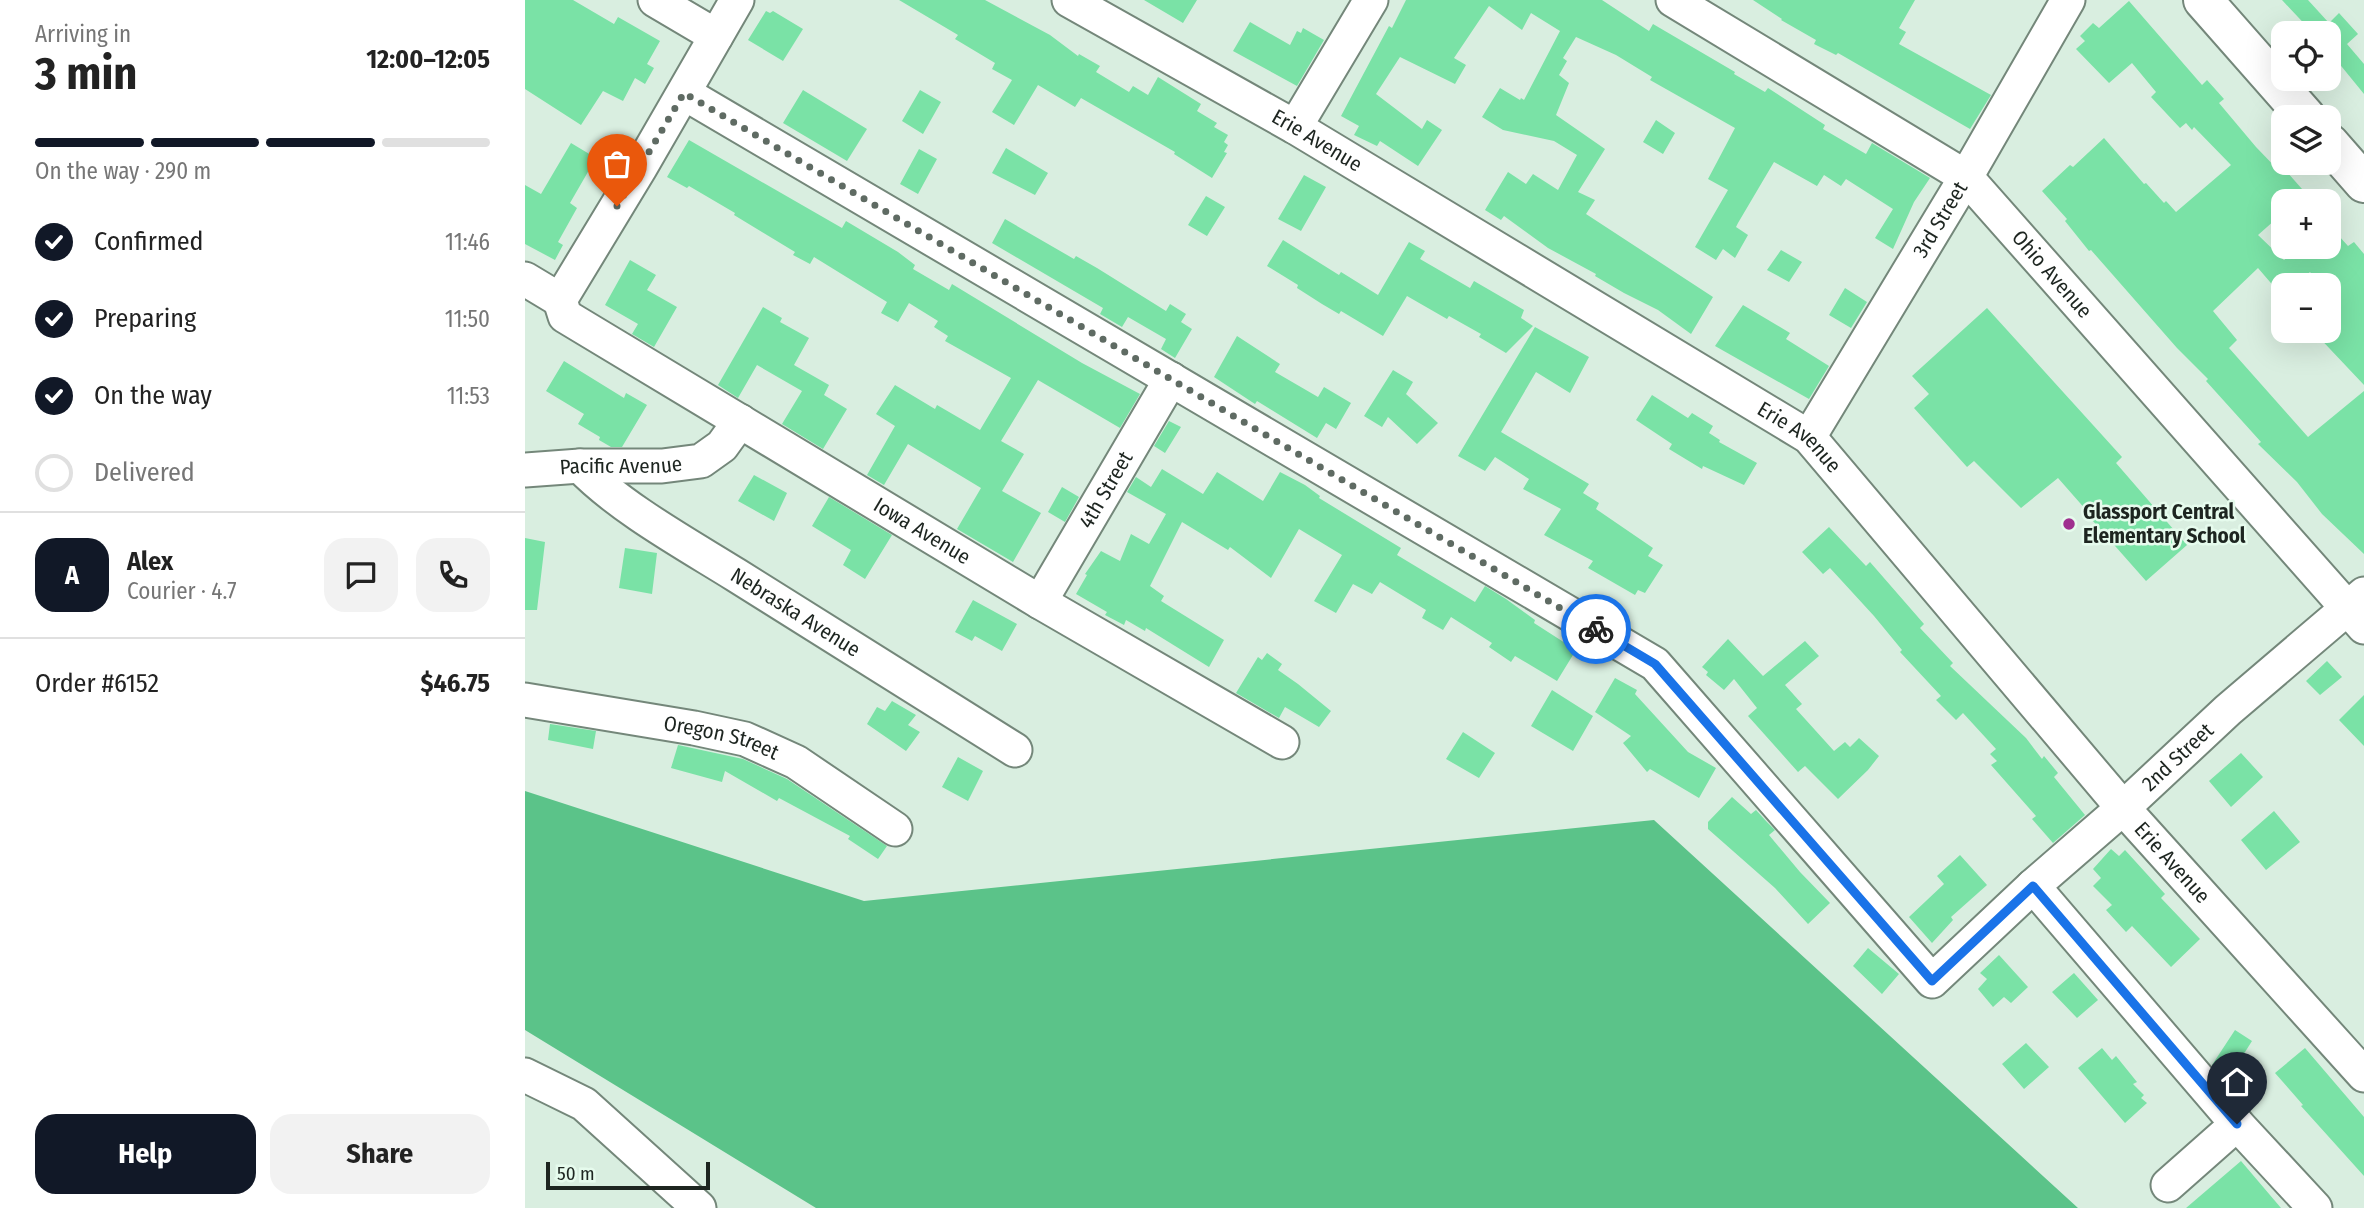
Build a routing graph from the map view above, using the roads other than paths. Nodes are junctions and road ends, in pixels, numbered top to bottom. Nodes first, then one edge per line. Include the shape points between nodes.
1 (655, 0) edge
2 (737, 0) edge
3 (1069, 0) edge
4 (1371, 0) edge
5 (1673, 0) edge
6 (2068, 0) edge
7 (2203, 0) edge
8 (716, 36) junction
9 (684, 93) junction
10 (2295, 105) edge
11 (1295, 127) junction
12 (2341, 157) edge
13 (1966, 177) junction
14 (2364, 183) edge
15 (525, 279) edge
16 (563, 308) junction
17 (1171, 379) junction
18 (740, 421) junction
19 (1809, 437) junction
20 (580, 466) junction
21 (525, 470) edge
22 (1040, 602) junction
23 (2358, 610) edge
24 (525, 701) edge
25 (1282, 742) dead end
26 (1015, 750) dead end
27 (2123, 808) junction
28 (895, 829) dead end
29 (2033, 886) junction
30 (525, 1075) edge
31 (2364, 1075) edge
32 (2237, 1124) junction
33 (2168, 1185) dead end
34 (699, 1208) edge
35 (2315, 1208) edge

1 - 8 street
2 - 8 street
3 - 11 street, Erie Avenue
4 - 11 street
5 - 13 street, Ohio Avenue
6 - 13 street, 3rd Street
7 - 10 main road
8 - 9 street
9 - 16 street
9 - 17 street
11 - 19 street, Erie Avenue
12 - 14 main road
13 - 19 street, 3rd Street
13 - 23 street, Ohio Avenue
15 - 16 street, Iowa Avenue
16 - 18 street, Iowa Avenue
17 - 22 street, 4th Street
17 - 29 street, 2nd Street via 1655,664 1932,981
18 - 20 street, Pacific Avenue via 722,446 701,461
18 - 22 street, Iowa Avenue
19 - 27 street, Erie Avenue
20 - 21 street, Pacific Avenue
20 - 26 street, Nebraska Avenue via 594,481 678,538
22 - 25 street, Iowa Avenue
23 - 27 street, 2nd Street via 2228,710
24 - 28 street, Oregon Street via 745,739 796,762
27 - 29 street, 2nd Street
27 - 31 street, Erie Avenue
29 - 32 street
30 - 34 street via 584,1104
32 - 33 street
32 - 35 street

